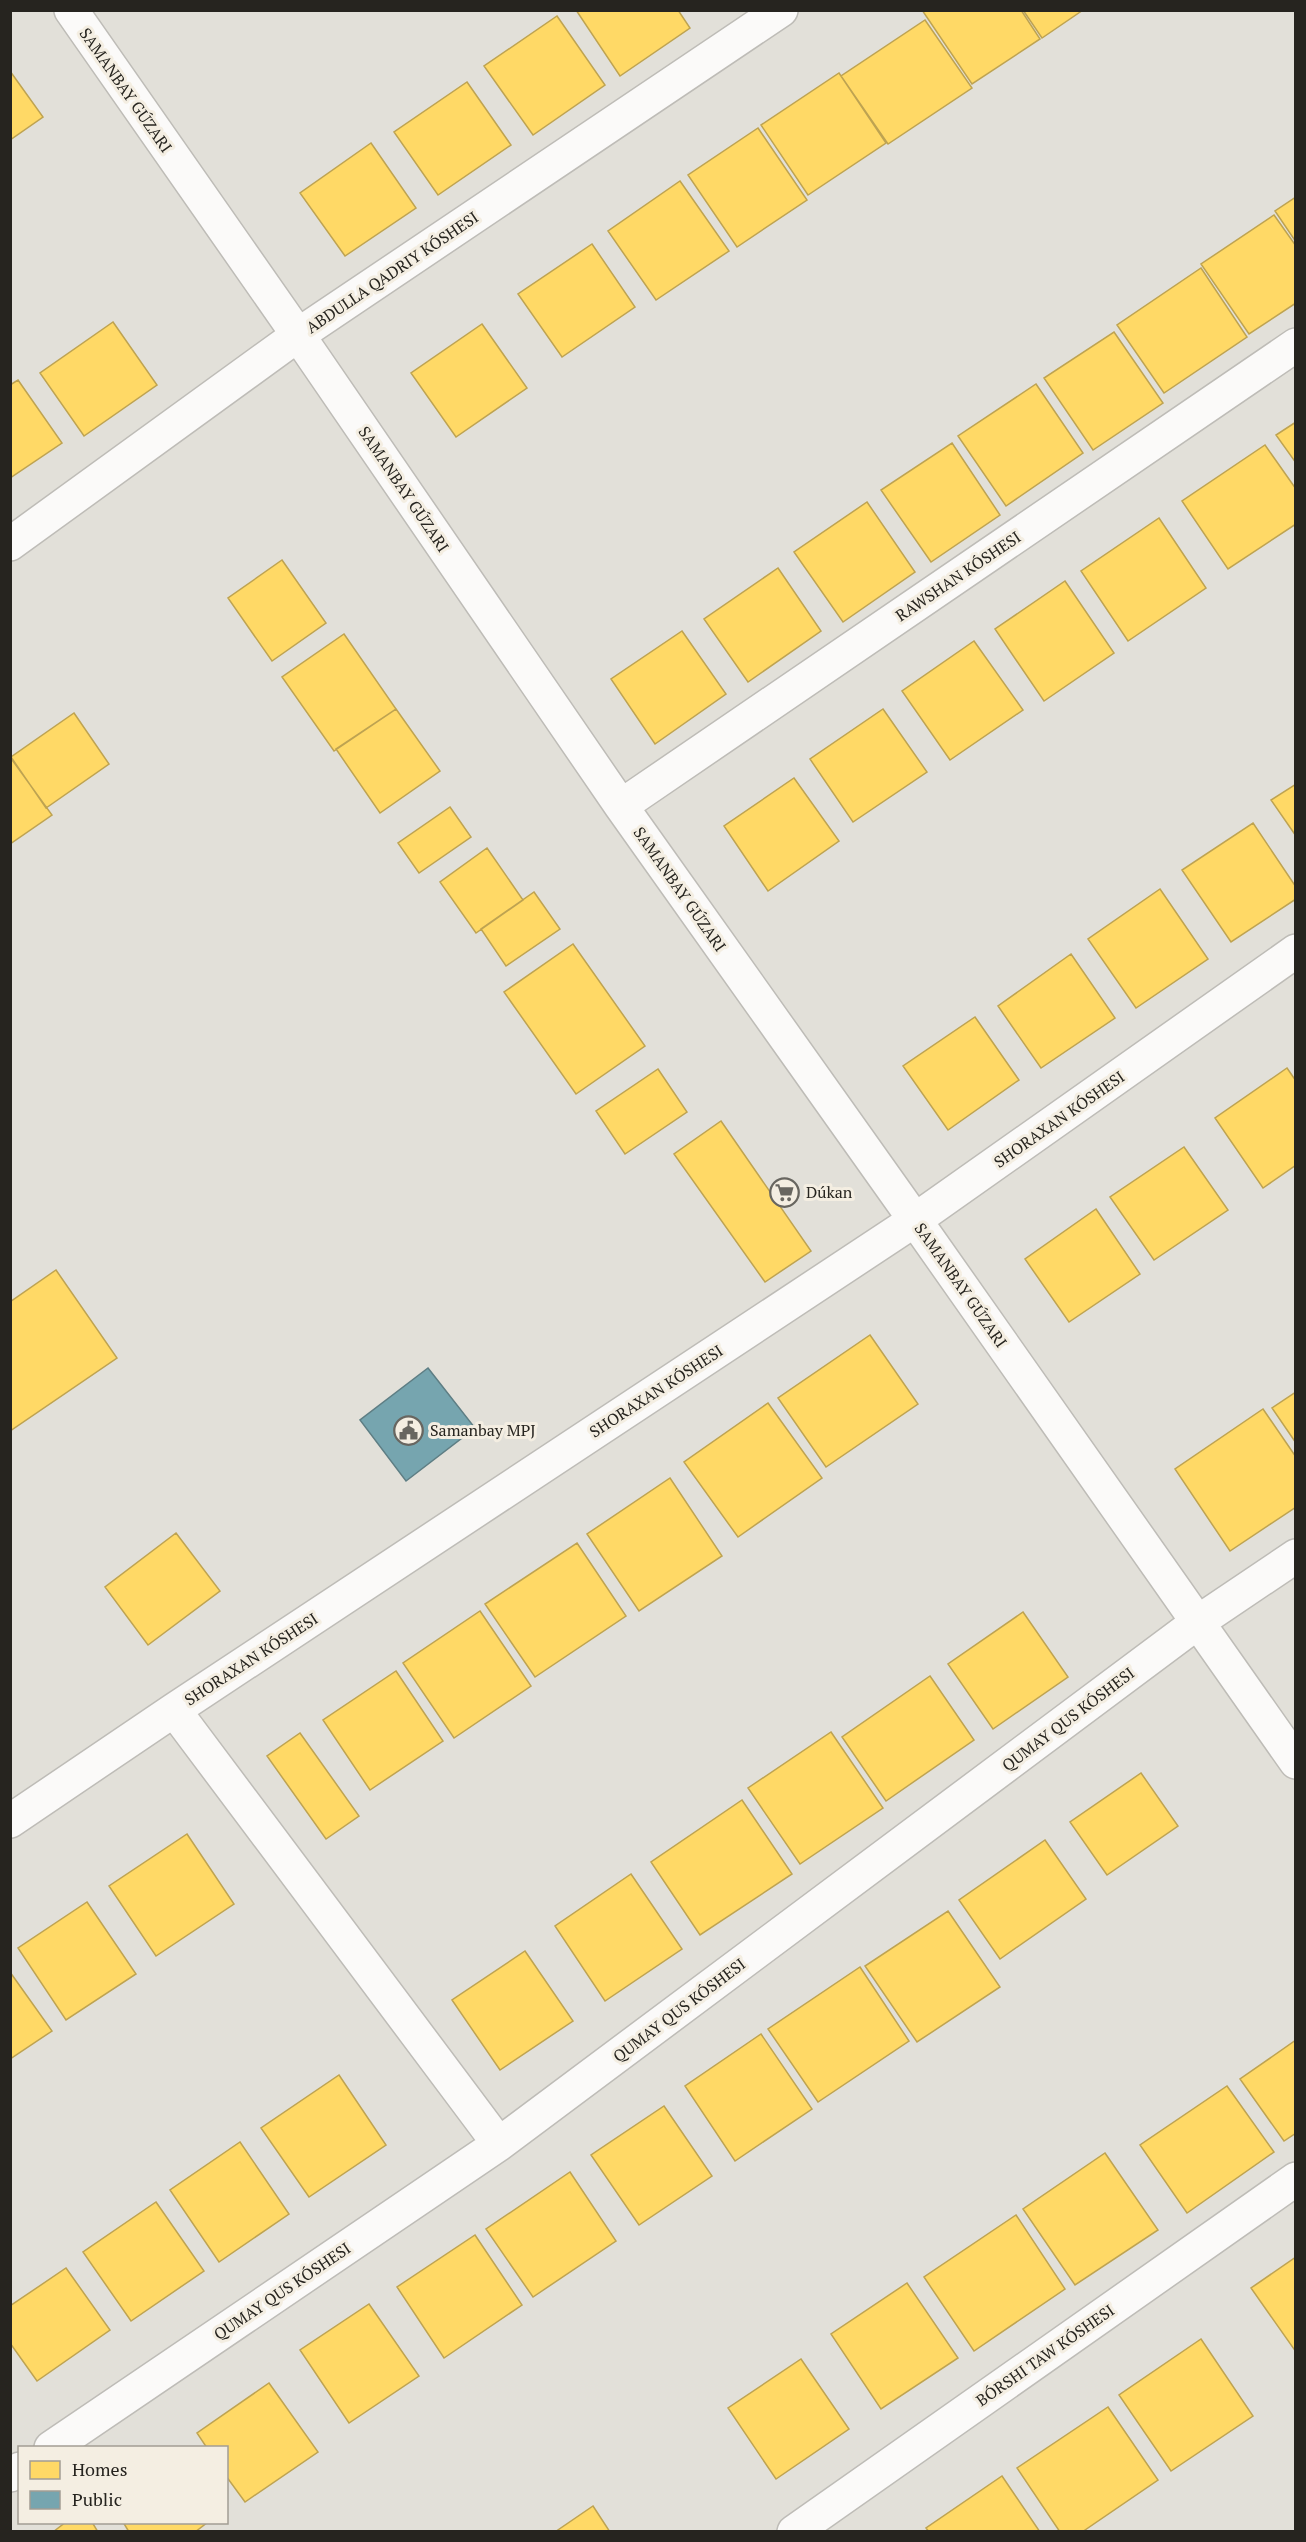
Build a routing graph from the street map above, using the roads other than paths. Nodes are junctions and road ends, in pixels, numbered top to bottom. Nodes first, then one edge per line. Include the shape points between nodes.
1 (71, 10) edge
2 (781, 10) edge
3 (298, 335) junction
4 (1296, 345) edge
5 (10, 544) edge
6 (621, 806) junction
7 (1296, 951) edge
8 (915, 1220) junction
9 (1296, 1556) edge
10 (1198, 1622) junction
11 (174, 1710) junction
12 (1296, 1762) edge
13 (10, 1821) edge
14 (499, 2144) junction
15 (1296, 2179) edge
16 (54, 2446) edge
17 (794, 2532) edge

1 - 3 street
2 - 3 street, ABDULLA QADRIY KÓSHESI
3 - 5 street, ABDULLA QADRIY KÓSHESI
3 - 6 street
4 - 6 street, RAWSHAN KÓSHESI
6 - 8 street
7 - 8 street, SHORAXAN KÓSHESI
8 - 10 street
8 - 11 street, SHORAXAN KÓSHESI
9 - 10 street, QUMAY QUS KÓSHESI
10 - 12 street
10 - 14 street, QUMAY QUS KÓSHESI
11 - 13 street, SHORAXAN KÓSHESI
11 - 14 street
14 - 16 street, QUMAY QUS KÓSHESI
15 - 17 street, BÓRSHI TAW KÓSHESI

